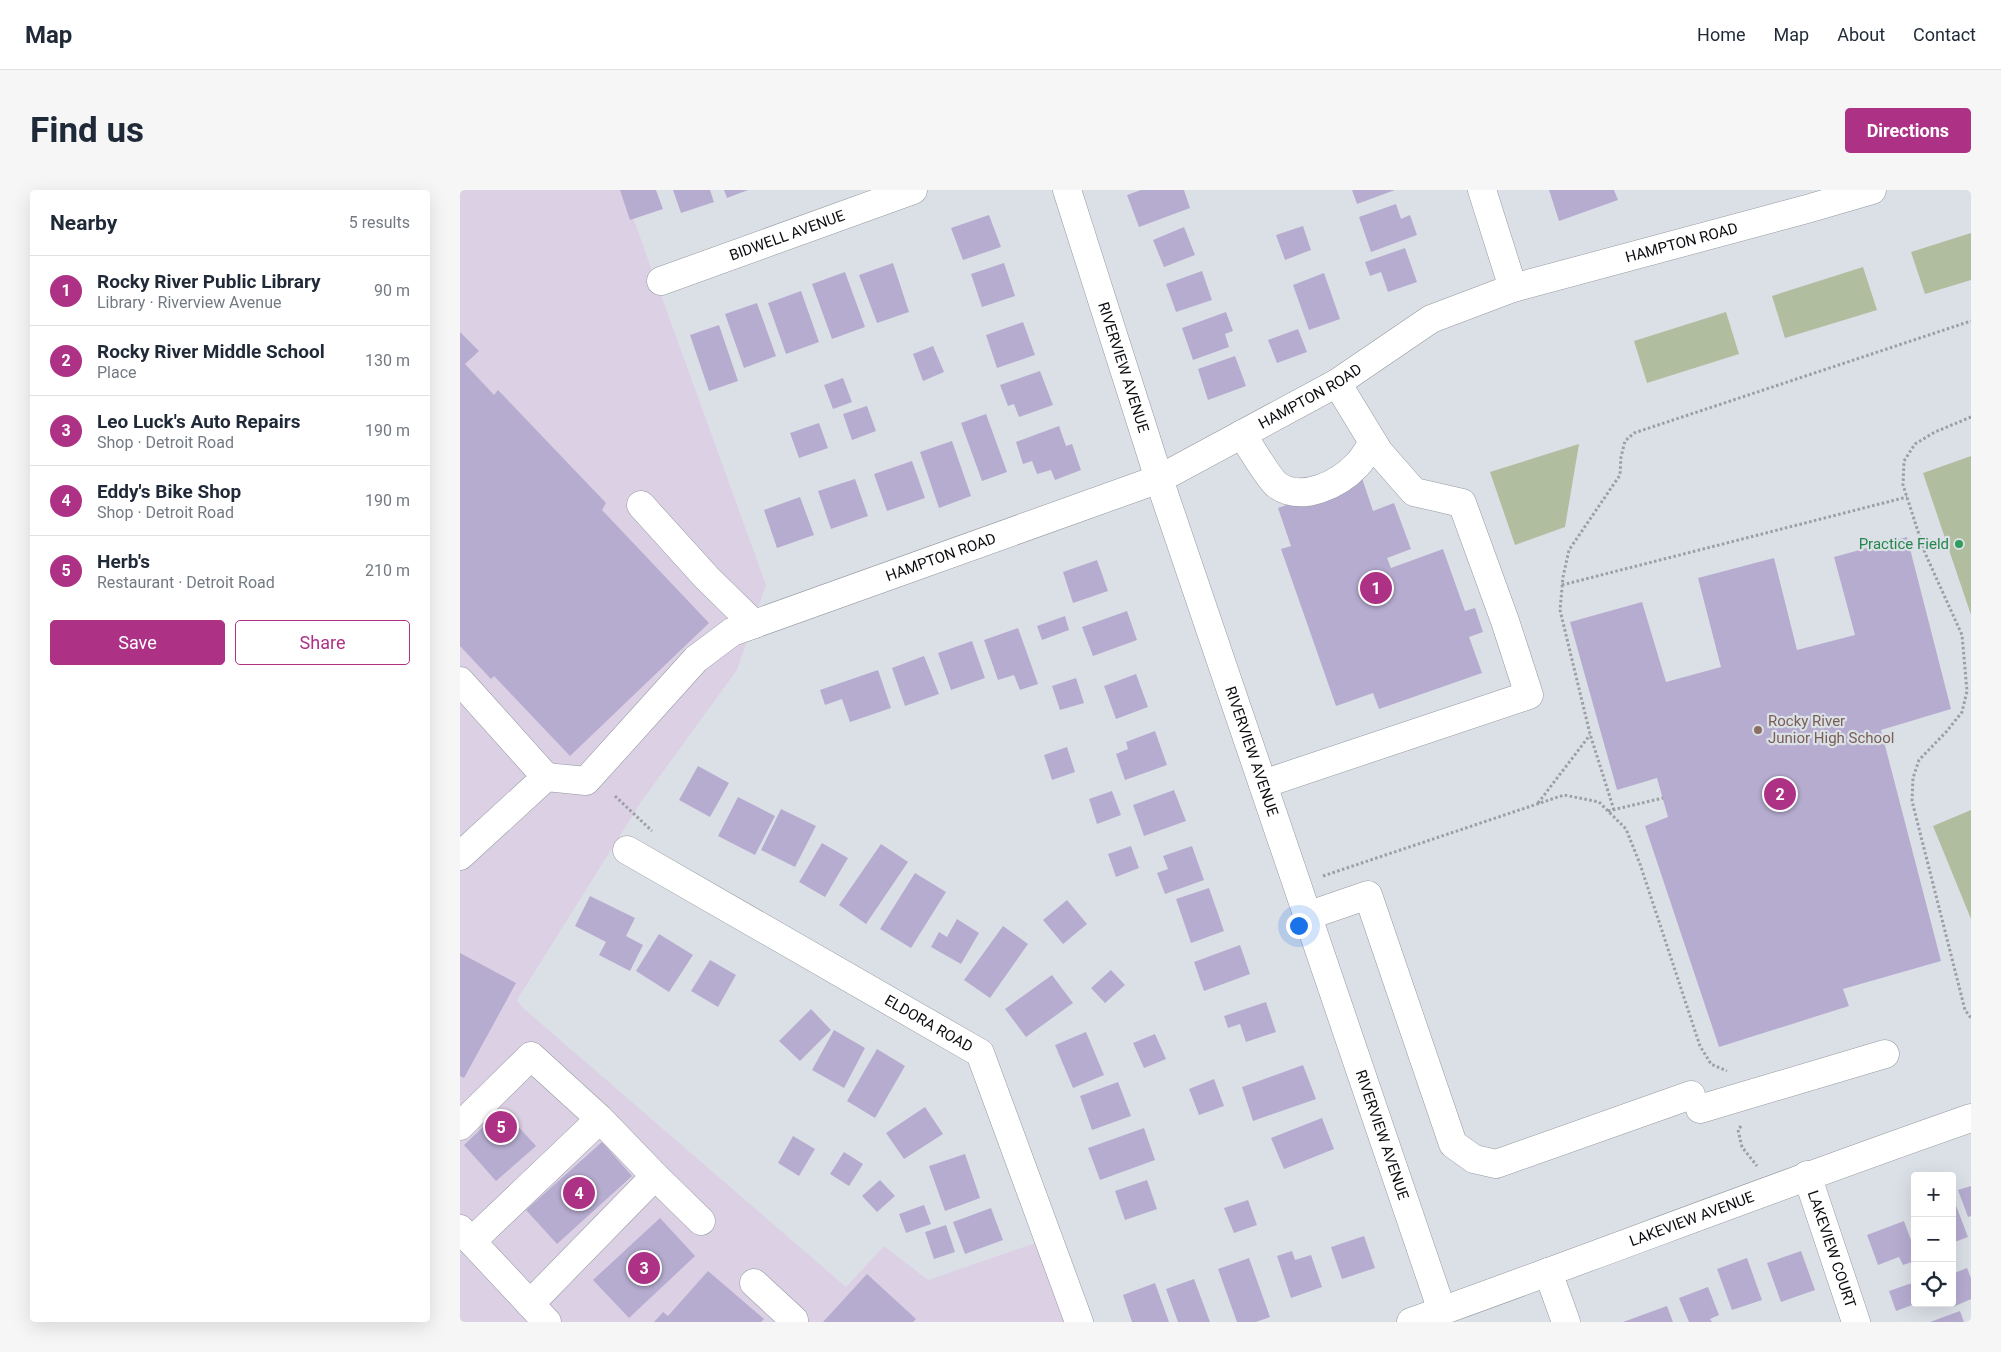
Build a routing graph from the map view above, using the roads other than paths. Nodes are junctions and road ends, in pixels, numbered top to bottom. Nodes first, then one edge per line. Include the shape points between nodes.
1 (913, 190) edge
2 (1067, 190) edge
3 (1482, 190) edge
4 (1872, 190) edge
5 (1804, 200) edge
6 (661, 280) dead end
7 (1513, 288) junction
8 (1337, 383) junction
9 (1242, 434) junction
10 (1373, 443) junction
11 (1159, 479) junction
12 (641, 505) dead end
13 (754, 624) junction
14 (460, 682) edge
15 (546, 777) junction
16 (1263, 784) junction
17 (627, 850) dead end
18 (460, 856) edge
19 (1307, 916) junction
20 (1885, 1054) dead end
21 (1971, 1118) edge
22 (600, 1119) junction
23 (460, 1126) edge
24 (1807, 1175) junction
25 (655, 1176) junction
26 (701, 1221) dead end
27 (466, 1235) edge
28 (1548, 1272) junction
29 (754, 1283) dead end
30 (1442, 1311) junction
31 (538, 1313) edge
32 (792, 1322) edge
33 (1079, 1322) edge
34 (1411, 1322) edge
35 (1566, 1322) edge
36 (1856, 1322) edge

1 - 6 street, BIDWELL AVENUE
2 - 11 street, RIVERVIEW AVENUE
3 - 7 street
4 - 5 street, HAMPTON ROAD
5 - 7 street, HAMPTON ROAD
7 - 8 street, HAMPTON ROAD via 1432,319
8 - 9 street, HAMPTON ROAD
8 - 10 street
9 - 10 street via 1276,485 1295,493 1310,492 1339,481 1358,464
9 - 11 street, HAMPTON ROAD
10 - 16 street via 1414,492 1462,503 1529,695
11 - 13 street, HAMPTON ROAD
11 - 16 street, RIVERVIEW AVENUE
12 - 13 street
13 - 15 street, HAMPTON ROAD via 732,632 696,659 586,781
14 - 15 street
15 - 18 street
16 - 19 street, RIVERVIEW AVENUE
17 - 33 street, ELDORA ROAD via 980,1053
19 - 20 street via 1368,895 1453,1144 1474,1160 1496,1164 1695,1102
19 - 30 street, RIVERVIEW AVENUE
21 - 24 street, LAKEVIEW AVENUE
22 - 23 street via 530,1056
22 - 25 street
22 - 27 street
24 - 28 street, LAKEVIEW AVENUE
24 - 36 street, LAKEVIEW COURT
25 - 26 street
25 - 31 street
27 - 31 street
28 - 30 street, LAKEVIEW AVENUE
28 - 35 street
29 - 32 street via 794,1320
30 - 34 street, LAKEVIEW AVENUE

